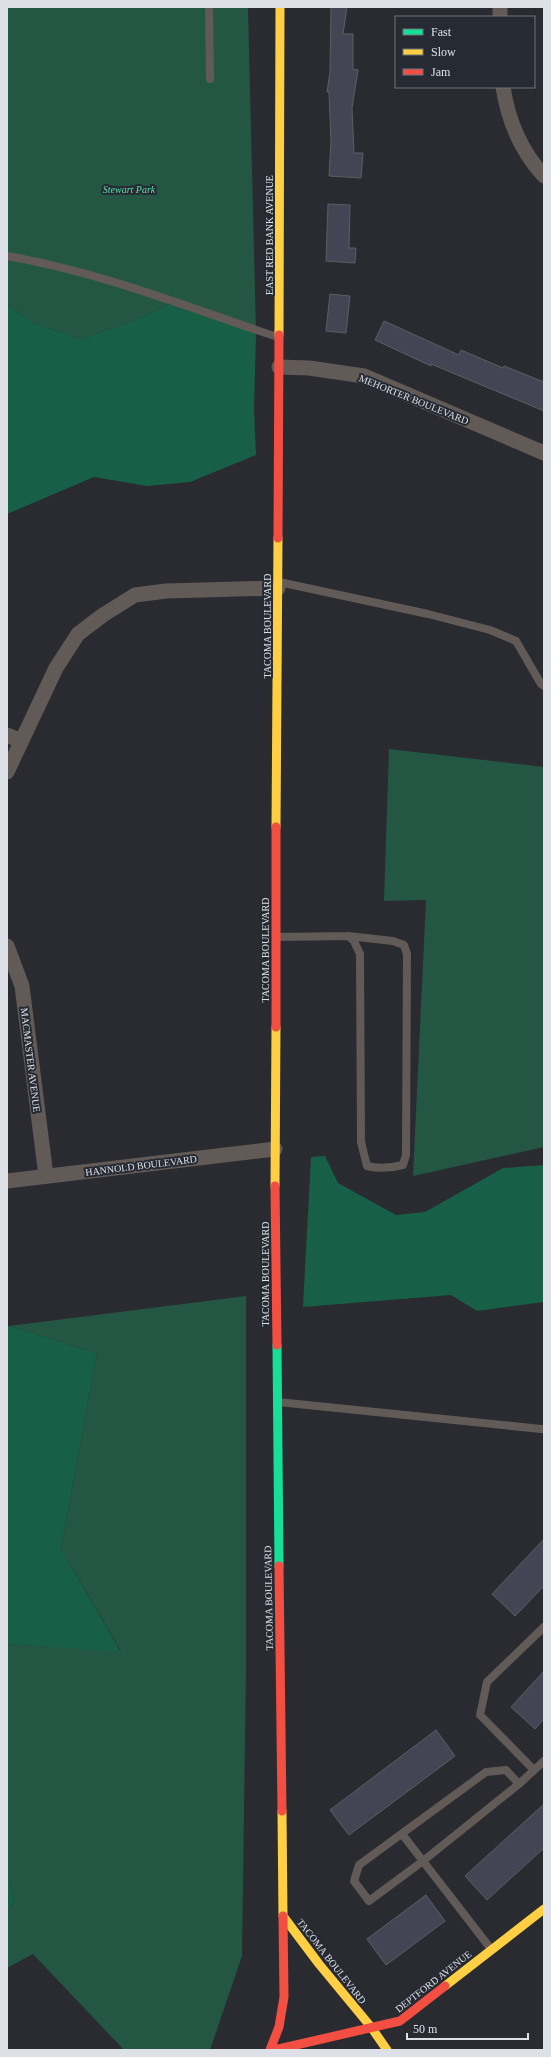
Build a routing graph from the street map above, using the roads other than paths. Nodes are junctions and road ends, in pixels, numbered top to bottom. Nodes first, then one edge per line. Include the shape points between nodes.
1 (209, 7) edge
2 (280, 7) edge
3 (210, 79) dead end
4 (503, 88) edge
5 (544, 176) edge
6 (7, 256) edge
7 (280, 338) junction
8 (279, 367) junction
9 (544, 454) edge
10 (279, 462) joint
11 (278, 584) junction
12 (544, 686) edge
13 (7, 735) edge
14 (21, 741) junction
15 (7, 772) edge
16 (348, 936) junction
17 (276, 937) junction
18 (7, 946) edge
19 (275, 1149) junction
20 (46, 1176) junction
21 (7, 1181) edge
22 (277, 1401) junction
23 (541, 1430) dead end
24 (544, 1627) edge
25 (544, 1761) edge
26 (534, 1770) junction
27 (519, 1784) junction
28 (402, 1834) junction
29 (423, 1861) junction
30 (544, 1909) edge
31 (283, 1916) junction
32 (492, 1950) junction
33 (370, 2027) junction
34 (270, 2050) edge
35 (274, 2050) edge
36 (387, 2050) edge

1 - 3 lane
2 - 7 street, EAST RED BANK AVENUE
4 - 5 street via 515,130 524,149
6 - 7 lane via 48,263 96,276
7 - 8 street, EAST RED BANK AVENUE
8 - 9 street, MEHORTER BOULEVARD via 309,368 364,376
8 - 10 street, EAST RED BANK AVENUE
10 - 11 street, TACOMA BOULEVARD
11 - 12 lane via 428,614 490,630 516,641
11 - 14 street via 135,595 78,634 56,668
11 - 17 street, TACOMA BOULEVARD
13 - 14 street
14 - 15 street
16 - 16 lane via 354,941 360,954 361,1142 367,1166 392,1168 402,1165 406,1155 407,954 404,945 393,941
16 - 17 lane
17 - 19 street, TACOMA BOULEVARD
18 - 20 street, MACMASTER AVENUE via 22,986
19 - 20 street, HANNOLD BOULEVARD
19 - 22 street, TACOMA BOULEVARD
20 - 21 street, HANNOLD BOULEVARD
22 - 23 lane
22 - 31 street, TACOMA BOULEVARD
24 - 26 lane via 487,1682 480,1715
25 - 26 lane
26 - 27 lane
27 - 28 lane via 506,1770 486,1772
27 - 29 lane
28 - 29 lane
28 - 29 lane via 359,1865 354,1881 369,1901
29 - 32 lane
30 - 32 street, DEPTFORD AVENUE
31 - 33 street, TACOMA BOULEVARD via 318,1964
31 - 34 street via 285,1966 280,2024
32 - 33 street, DEPTFORD AVENUE via 400,2021
33 - 35 street, DEPTFORD AVENUE
33 - 36 street, TACOMA BOULEVARD

